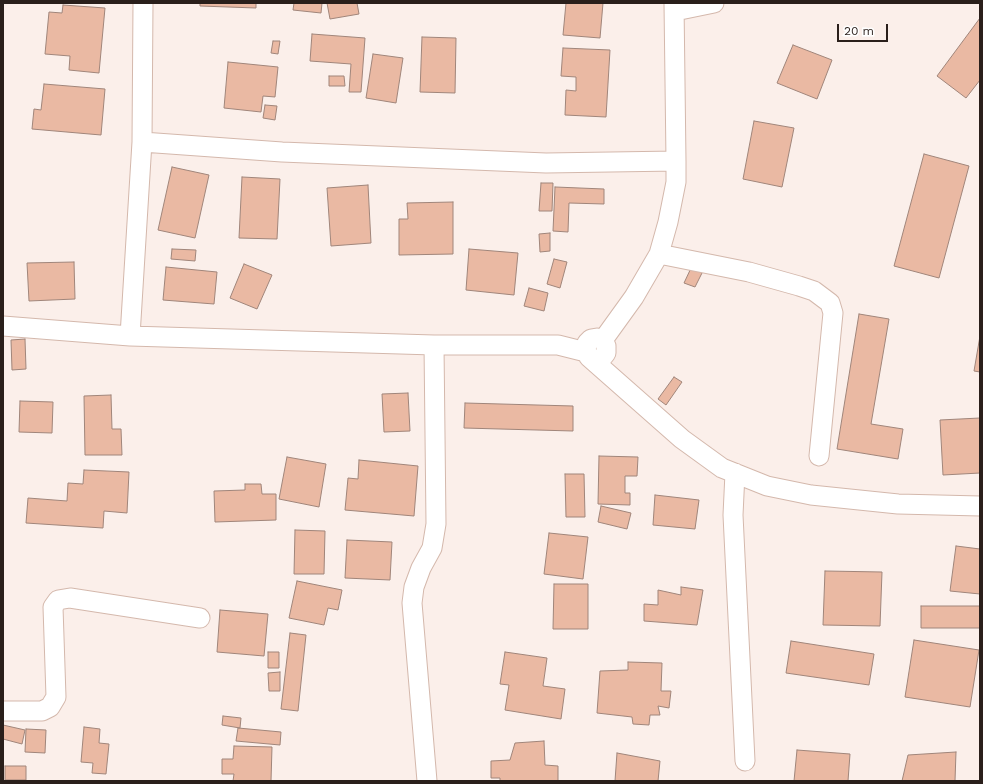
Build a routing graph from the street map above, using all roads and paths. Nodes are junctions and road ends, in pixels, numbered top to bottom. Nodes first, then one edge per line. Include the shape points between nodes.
1 (144, 3) edge
2 (714, 3) edge
3 (674, 7) edge
4 (142, 142) junction
5 (676, 161) junction
6 (659, 254) junction
7 (3, 326) edge
8 (130, 336) junction
9 (434, 345) junction
10 (594, 349) junction
11 (819, 456) dead end
12 (735, 473) junction
13 (980, 506) edge
14 (200, 618) dead end
15 (3, 711) edge
16 (745, 761) dead end
17 (427, 781) edge

1 - 4 street
2 - 3 street
3 - 5 street
4 - 5 street via 282,152 546,163
4 - 8 street
5 - 6 street via 676,182
6 - 10 street via 634,297
6 - 11 street via 749,272 799,286 814,291 830,303 833,313
7 - 8 street
8 - 9 street
9 - 10 street via 558,345
9 - 17 street via 436,524 432,548 414,586 412,603
10 - 12 street via 626,388 682,439 722,468
12 - 13 street via 767,486 811,495 898,504
12 - 16 street via 733,515
14 - 15 street via 70,598 58,600 53,607 56,697 50,707 42,711

